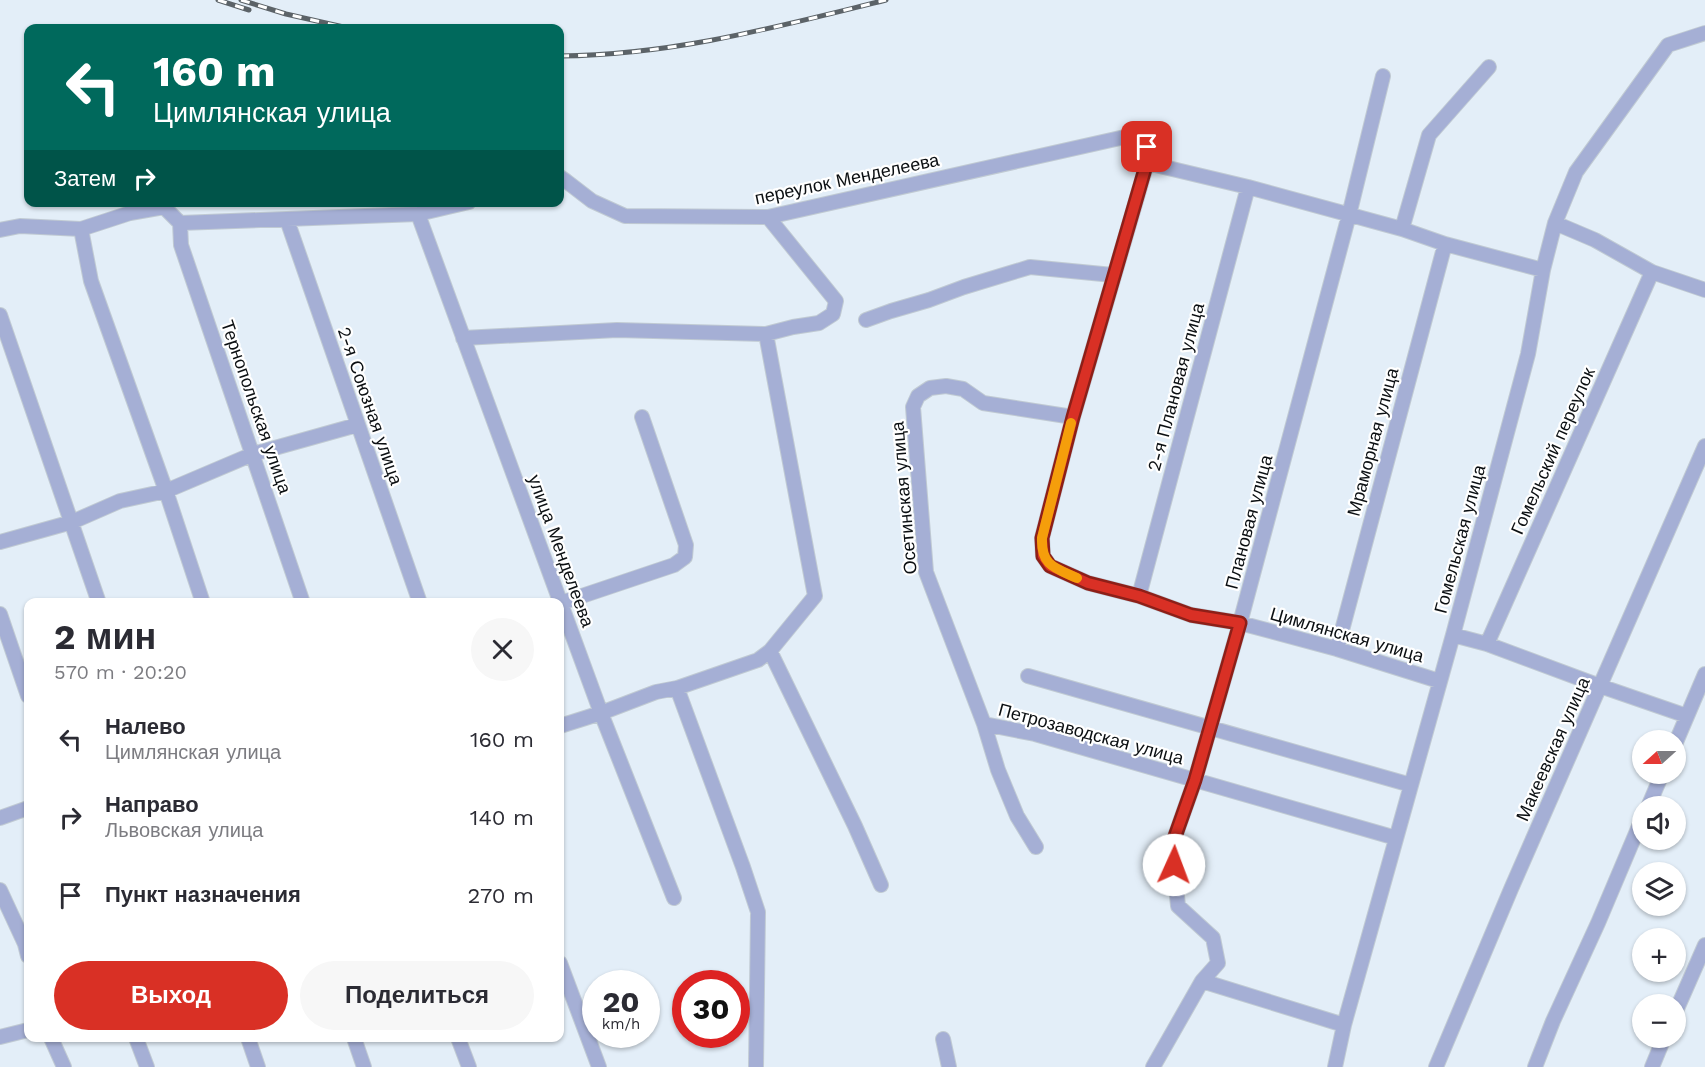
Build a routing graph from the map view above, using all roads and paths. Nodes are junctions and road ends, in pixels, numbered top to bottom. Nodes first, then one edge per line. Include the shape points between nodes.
1 (1705, 33) edge
2 (1488, 67) dead end
3 (1383, 76) dead end
4 (1147, 162) junction
5 (564, 179) edge
6 (1248, 187) junction
7 (448, 207) edge
8 (418, 214) junction
9 (1349, 215) junction
10 (768, 217) junction
11 (287, 220) junction
12 (180, 223) junction
13 (1555, 223) junction
14 (81, 229) junction
15 (1402, 229) junction
16 (0, 230) edge
17 (1445, 244) junction
18 (1543, 270) junction
19 (1652, 272) junction
20 (1113, 275) junction
21 (1705, 289) edge
22 (0, 315) edge
23 (866, 320) dead end
24 (766, 334) junction
25 (463, 338) junction
26 (642, 417) dead end
27 (1073, 417) junction
28 (357, 425) junction
29 (1705, 446) edge
30 (253, 454) junction
31 (166, 491) junction
32 (72, 522) junction
33 (0, 542) edge
34 (1139, 596) junction
35 (97, 598) edge
36 (201, 598) edge
37 (301, 598) edge
38 (418, 598) edge
39 (559, 598) edge
40 (564, 602) edge
41 (564, 611) edge
42 (0, 614) edge
43 (1240, 623) junction
44 (1453, 635) junction
45 (1487, 644) junction
46 (1337, 649) junction
47 (770, 651) junction
48 (1705, 674) edge
49 (1028, 676) dead end
50 (1439, 681) junction
51 (24, 684) edge
52 (1600, 686) junction
53 (677, 688) junction
54 (601, 713) junction
55 (1687, 716) junction
56 (984, 724) junction
57 (564, 725) edge
58 (1209, 727) junction
59 (1681, 730) edge
60 (1195, 780) junction
61 (1411, 785) junction
62 (24, 809) edge
63 (0, 818) edge
64 (1396, 838) junction
65 (1632, 843) edge
66 (1036, 847) dead end
67 (881, 885) dead end
68 (0, 890) edge
69 (674, 898) dead end
70 (24, 940) edge
71 (1705, 945) edge
72 (564, 975) edge
73 (1202, 981) junction
74 (1683, 994) edge
75 (1344, 1025) junction
76 (24, 1031) edge
77 (0, 1037) edge
78 (943, 1039) dead end
79 (53, 1042) edge
80 (138, 1042) edge
81 (249, 1042) edge
82 (355, 1042) edge
83 (460, 1042) edge
84 (1660, 1048) edge
85 (594, 1065) edge
86 (64, 1067) edge
87 (147, 1067) edge
88 (258, 1067) edge
89 (364, 1067) edge
90 (470, 1067) edge
91 (756, 1067) edge
92 (949, 1067) edge
93 (1152, 1067) edge
94 (1335, 1067) edge
95 (1436, 1067) edge
96 (1535, 1067) edge
97 (1652, 1067) edge

1 - 13 street, Гомельская улица via 1668,45 1576,172
2 - 15 street via 1429,135
3 - 9 street, Плановая улица
4 - 6 street
4 - 10 street, переулок Менделеева via 1147,132
4 - 20 street
5 - 10 street, переулок Менделеева via 592,201 625,216
6 - 9 street
6 - 34 street, 2-я Плановая улица
7 - 8 street
8 - 11 street
8 - 25 street, улица Менделеева
9 - 15 street
9 - 43 street, Плановая улица
10 - 24 street via 836,301 833,314 819,323
11 - 12 street
11 - 28 street, 2-я Союзная улица
12 - 14 street via 164,207
12 - 30 street, Тернопольская улица via 181,245
13 - 18 street, Гомельская улица
13 - 19 street
14 - 16 street via 20,226
14 - 31 street via 93,287
15 - 17 street
17 - 18 street
17 - 46 street, Мраморная улица
18 - 44 street, Гомельская улица via 1528,354
19 - 21 street
19 - 45 street, Гомельский переулок
20 - 23 street via 1030,267
20 - 27 street
22 - 32 street
24 - 25 street via 617,330
24 - 47 street via 815,596
25 - 39 street, улица Менделеева
26 - 40 street via 686,545 685,557 674,565
27 - 34 street, Цимлянская улица via 1042,538 1043,556 1050,566 1088,583
27 - 56 street, Осетинская улица via 983,403 963,389 946,386 930,388 918,396 914,407 926,572
28 - 30 street
28 - 38 street, 2-я Союзная улица
29 - 52 street, Макеевская улица
30 - 31 street
30 - 37 street, Тернопольская улица
31 - 32 street via 120,501
31 - 36 street
32 - 33 street
32 - 35 street
34 - 43 street, Цимлянская улица via 1191,615
41 - 54 street, улица Менделеева
42 - 51 street
43 - 46 street, Цимлянская улица
43 - 58 street, Плановая улица
44 - 45 street
44 - 50 street, Гомельская улица
45 - 52 street
46 - 50 street, Цимлянская улица
47 - 53 street via 758,660
47 - 67 street
48 - 55 street
49 - 58 street
50 - 61 street, Гомельская улица
52 - 55 street
52 - 95 street, Макеевская улица
53 - 54 street
53 - 91 street via 758,912
54 - 57 street
54 - 69 street, улица Менделеева
55 - 59 street
56 - 60 street, Петрозаводская улица via 1035,734
56 - 66 street, Осетинская улица via 1017,816
58 - 60 street, Плановая улица
58 - 61 street
60 - 64 street, Петрозаводская улица
60 - 73 street, Плановая улица via 1172,845 1178,906 1213,938 1218,963
61 - 64 street, Гомельская улица
62 - 63 street
64 - 75 street, Гомельская улица
65 - 96 street
68 - 70 street
71 - 74 street
72 - 85 street
73 - 75 street
73 - 93 street
75 - 94 street, Гомельская улица
76 - 77 street
78 - 92 street
79 - 86 street
80 - 87 street
81 - 88 street
82 - 89 street
83 - 90 street
84 - 97 street

